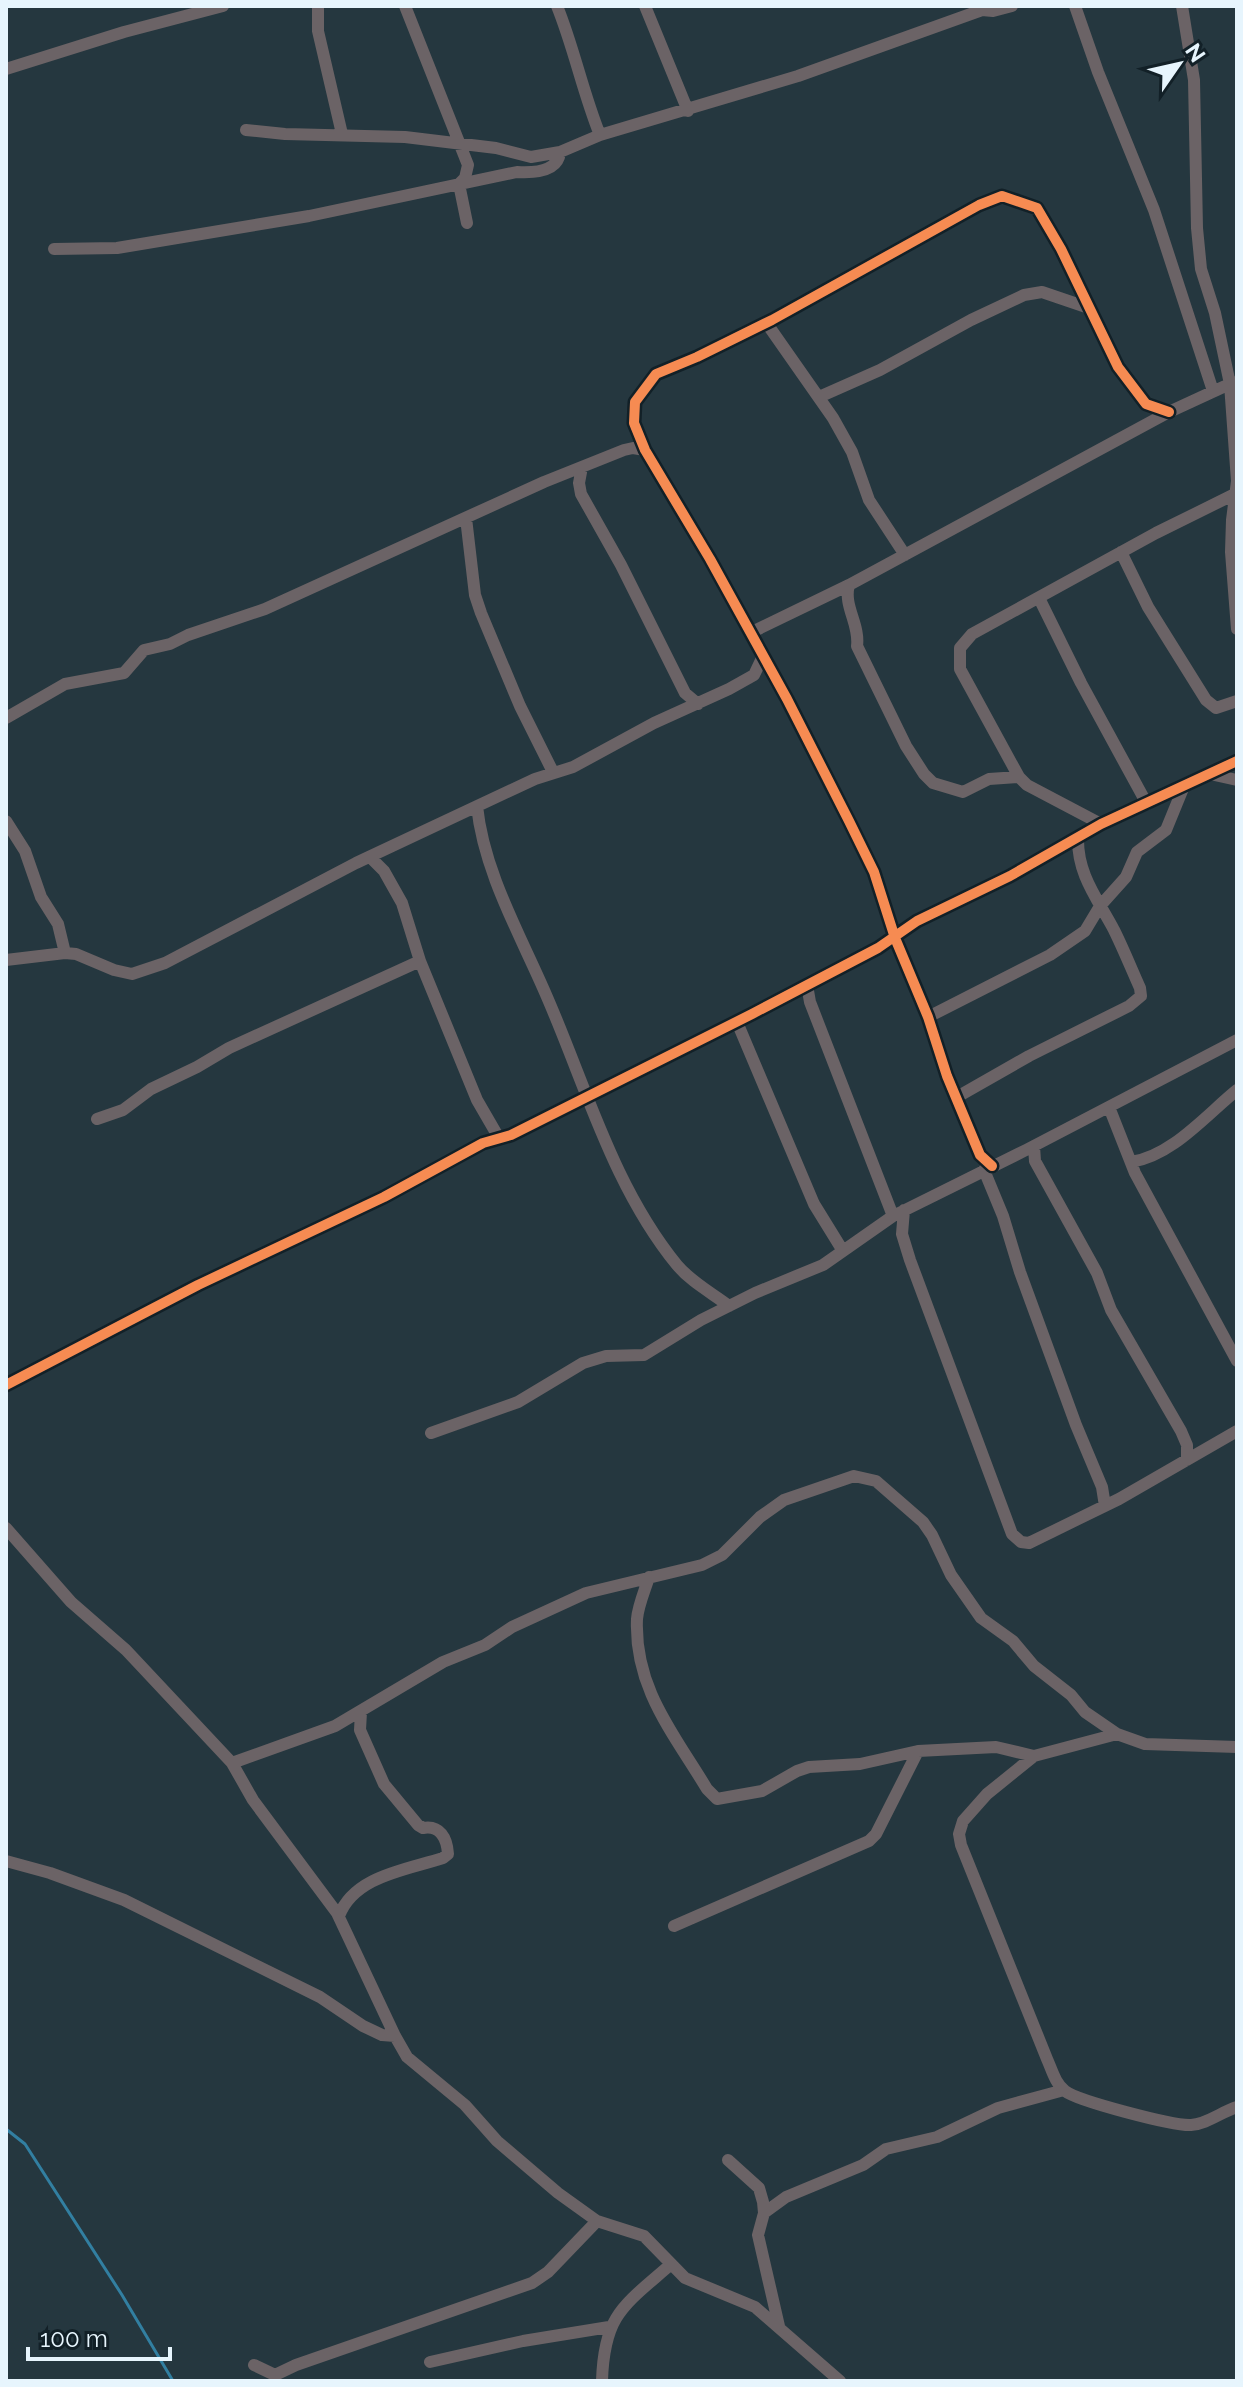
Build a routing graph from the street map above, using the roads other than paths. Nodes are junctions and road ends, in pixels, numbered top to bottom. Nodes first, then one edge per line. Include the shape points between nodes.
1 (223, 6) edge
2 (318, 6) edge
3 (405, 6) edge
4 (557, 6) edge
5 (645, 6) edge
6 (1012, 6) edge
7 (1075, 6) edge
8 (1182, 6) edge
9 (981, 8) edge
10 (6, 69) edge
11 (688, 111) junction
12 (246, 130) dead end
13 (342, 134) junction
14 (600, 135) junction
15 (461, 145) junction
16 (560, 152) junction
17 (459, 184) junction
18 (467, 223) dead end
19 (54, 249) dead end
20 (1089, 308) junction
21 (772, 320) junction
22 (1234, 387) edge
23 (1213, 391) junction
24 (819, 397) junction
25 (1169, 412) junction
26 (645, 450) junction
27 (582, 467) junction
28 (1237, 469) edge
29 (1236, 493) edge
30 (466, 518) junction
31 (1121, 552) junction
32 (905, 555) junction
33 (849, 585) junction
34 (1039, 598) junction
35 (1237, 629) edge
36 (750, 633) junction
37 (763, 656) junction
38 (754, 675) junction
39 (779, 685) junction
40 (1237, 701) edge
41 (698, 704) junction
42 (6, 718) edge
43 (1237, 761) edge
44 (553, 772) junction
45 (1210, 774) junction
46 (1019, 777) junction
47 (1237, 780) edge
48 (1184, 786) junction
49 (1147, 804) junction
50 (477, 806) junction
51 (6, 821) edge
52 (1101, 824) junction
53 (1078, 837) junction
54 (370, 857) junction
55 (1100, 906) junction
56 (895, 938) junction
57 (65, 953) junction
58 (6, 960) edge
59 (420, 961) junction
60 (807, 985) junction
61 (928, 1017) junction
62 (737, 1022) junction
63 (1237, 1040) edge
64 (1237, 1090) edge
65 (587, 1095) junction
66 (957, 1097) junction
67 (1109, 1107) junction
68 (97, 1119) dead end
69 (499, 1138) junction
70 (1034, 1146) junction
71 (1019, 1154) junction
72 (1035, 1161) junction
73 (1131, 1162) junction
74 (984, 1170) junction
75 (898, 1213) junction
76 (843, 1251) junction
77 (729, 1306) junction
78 (1237, 1361) edge
79 (6, 1385) edge
80 (1237, 1431) edge
81 (431, 1433) dead end
82 (1187, 1460) junction
83 (1102, 1487) junction
84 (1122, 1498) junction
85 (1105, 1506) junction
86 (6, 1528) edge
87 (649, 1577) junction
88 (361, 1712) junction
89 (1117, 1734) junction
90 (1237, 1747) edge
91 (918, 1751) junction
92 (1034, 1756) junction
93 (232, 1763) junction
94 (6, 1861) edge
95 (339, 1916) junction
96 (674, 1926) dead end
97 (395, 2036) junction
98 (1064, 2090) junction
99 (1237, 2107) edge
100 (728, 2160) dead end
101 (764, 2213) junction
102 (597, 2221) junction
103 (670, 2265) junction
104 (779, 2326) junction
105 (609, 2327) junction
106 (430, 2362) dead end
107 (254, 2365) dead end
108 (602, 2381) edge
109 (840, 2381) edge

1 - 10 street
2 - 13 street via 318,31
3 - 15 street
4 - 14 street
5 - 11 street
6 - 9 street
7 - 23 street via 1154,210
8 - 22 street via 1194,80 1201,269
9 - 11 street
11 - 14 street
12 - 13 street
13 - 15 street
14 - 16 street
15 - 16 street via 531,157
15 - 17 street via 468,165
16 - 17 street via 552,167
17 - 18 street
17 - 19 street via 117,248
20 - 21 street via 1037,208 1002,196
20 - 24 street via 1042,292 1024,295
20 - 25 street via 1140,399
21 - 24 street via 770,328
21 - 26 street via 656,374 635,402 634,423
22 - 23 street
22 - 28 street
23 - 25 street
24 - 32 street via 852,452 869,500
25 - 32 street
26 - 27 street via 624,450
26 - 36 street
27 - 30 street
27 - 41 street via 581,494 685,693
28 - 29 street
29 - 31 street
29 - 35 street via 1231,552
30 - 42 street via 265,609 144,650 124,673 65,684
30 - 44 street via 481,613
31 - 34 street
31 - 40 street via 1148,607 1210,706
32 - 33 street
33 - 36 street
33 - 46 street via 857,646 924,774 933,783 963,792 989,779
34 - 46 street via 972,634 958,657
34 - 49 street
36 - 37 street
37 - 38 street
37 - 39 street
38 - 39 street
38 - 41 street
39 - 56 street via 874,872
41 - 44 street
43 - 45 street
44 - 50 street
45 - 47 street
45 - 48 street
46 - 52 street
48 - 49 street
48 - 55 street via 1166,830 1137,852 1126,877
49 - 52 street
50 - 54 street
50 - 65 street via 480,831 505,900
51 - 57 street via 58,924
52 - 53 street
53 - 55 street via 1077,857
53 - 56 street via 917,921
54 - 57 street via 145,970 132,974
54 - 59 street via 402,903
55 - 61 street via 1085,931 1050,955
55 - 66 street via 1140,988 1138,1001
56 - 60 street
56 - 61 street
57 - 58 street
59 - 68 street via 229,1048 123,1110
59 - 69 street via 477,1100
60 - 62 street
60 - 75 street
61 - 66 street
62 - 65 street
62 - 76 street via 814,1204
63 - 67 street
64 - 73 street via 1167,1148
65 - 69 street
65 - 77 street via 620,1174 646,1218 678,1265
66 - 74 street
67 - 70 street
67 - 73 street
69 - 79 street
70 - 71 street
70 - 72 street
71 - 72 street
71 - 74 street
72 - 82 street via 1097,1273 1111,1310 1181,1431
73 - 78 street
74 - 75 street
74 - 83 street
75 - 76 street
75 - 85 street via 1012,1534 1029,1543
76 - 77 street
77 - 81 street via 644,1355 583,1363 498,1411
80 - 82 street
82 - 84 street
83 - 84 street
83 - 85 street
84 - 85 street
86 - 93 street via 71,1602 126,1650
87 - 88 street via 586,1593 512,1627
87 - 89 street via 722,1555 784,1500 854,1476 876,1481 923,1522 981,1618 1013,1641 1085,1712
87 - 91 street via 637,1617 642,1672 648,1691 717,1799 762,1791 809,1767 860,1764
88 - 93 street
88 - 95 street via 360,1730 388,1792 418,1825 440,1831 448,1854 369,1882 343,1904
89 - 90 street via 1145,1744
89 - 92 street
91 - 92 street via 996,1747
91 - 96 street via 869,1841
92 - 98 street via 987,1794 963,1821 959,1834
93 - 95 street
94 - 97 street via 124,1900 320,1997 363,2026
95 - 97 street
97 - 102 street via 407,2057 465,2105 497,2141
98 - 99 street via 1182,2124 1201,2123
98 - 101 street via 998,2108 937,2137 886,2149
100 - 101 street via 759,2188
101 - 104 street via 758,2235
102 - 103 street via 644,2236
102 - 107 street via 532,2283 275,2375
103 - 104 street via 685,2278 755,2307
103 - 105 street via 622,2307
104 - 109 street
105 - 106 street
105 - 108 street

